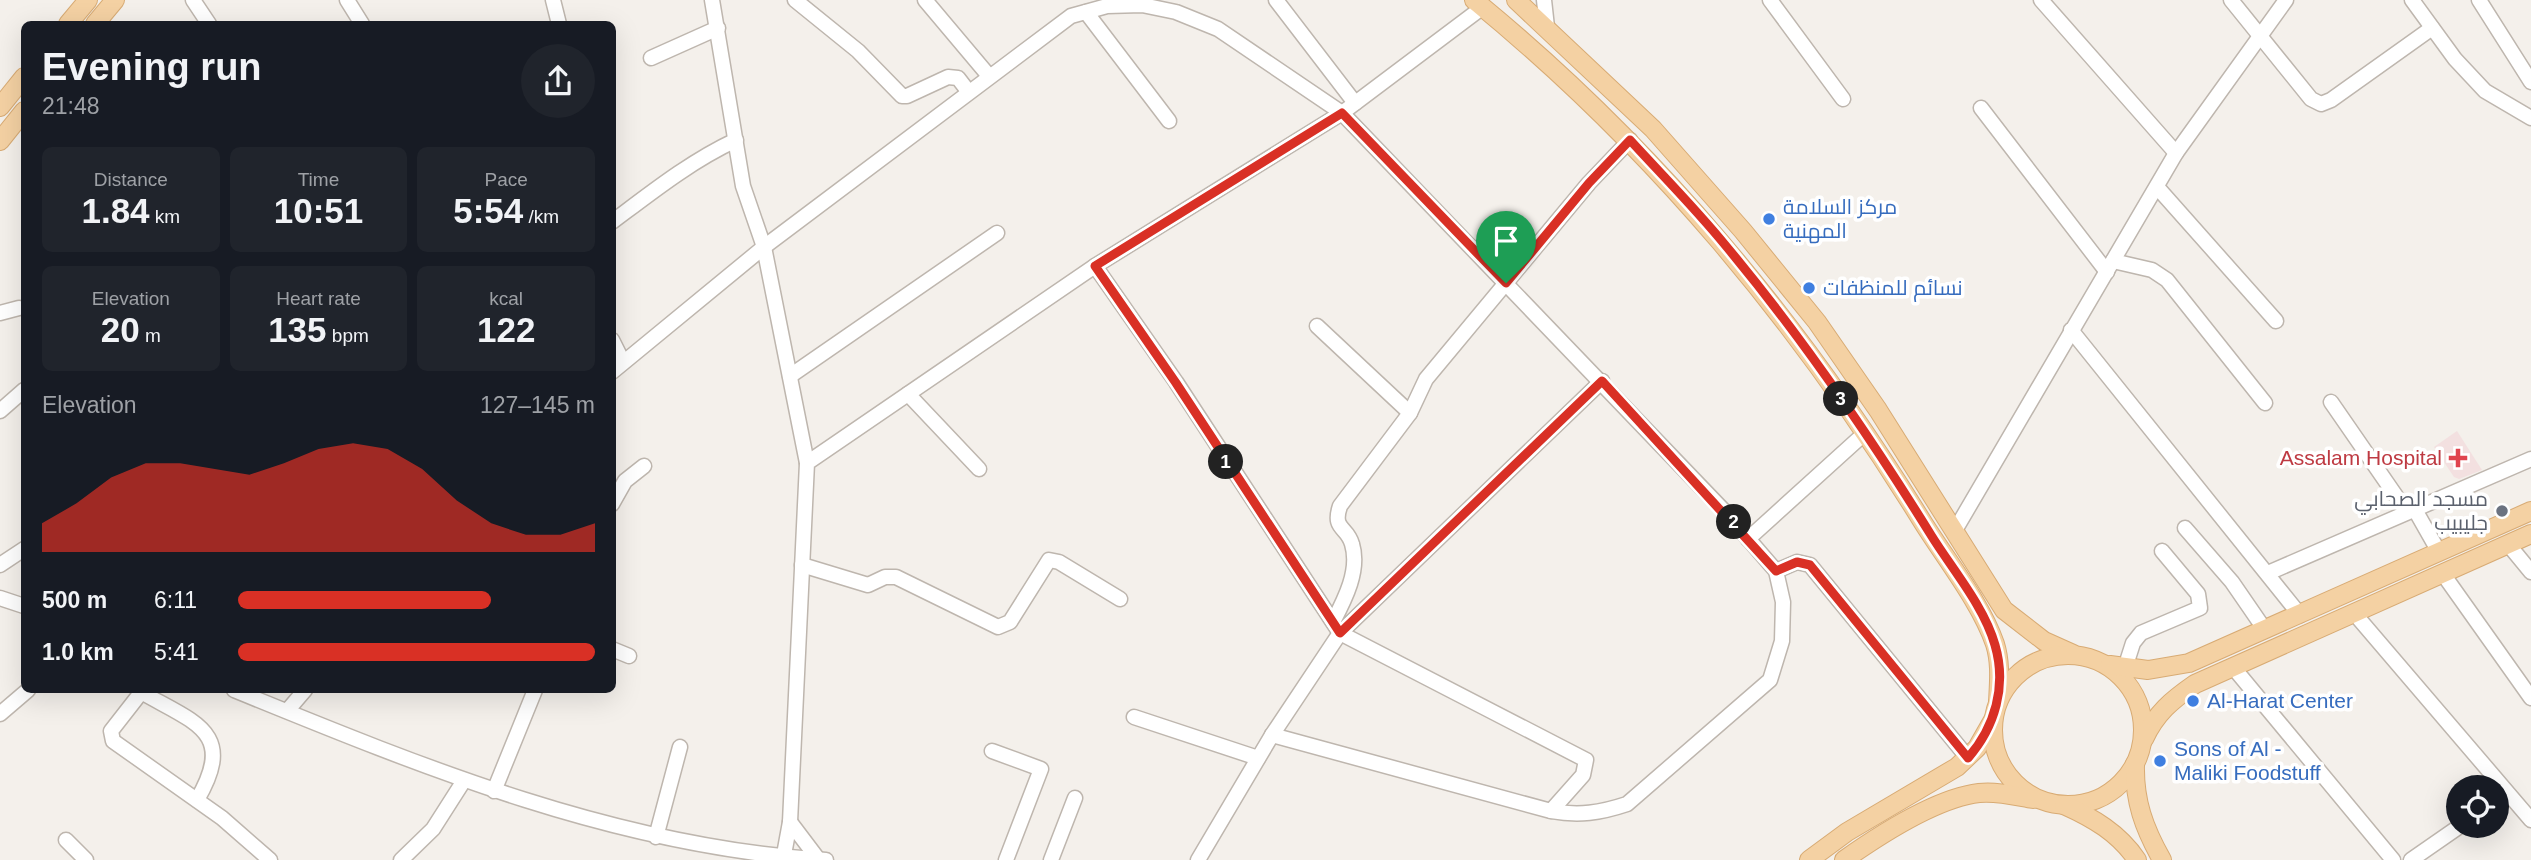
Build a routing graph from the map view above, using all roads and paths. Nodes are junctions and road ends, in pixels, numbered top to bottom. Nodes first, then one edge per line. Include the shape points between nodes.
1 (88, 0) edge
2 (115, 0) edge
3 (193, 0) edge
4 (346, 0) edge
5 (553, 0) edge
6 (712, 0) edge
7 (795, 0) edge
8 (925, 0) edge
9 (1276, 0) edge
10 (1516, 0) edge
11 (1544, 0) edge
12 (1770, 0) edge
13 (2041, 0) edge
14 (2231, 0) edge
15 (2286, 0) edge
16 (2412, 0) edge
17 (2479, 0) edge
18 (1109, 3) edge
19 (1479, 4) edge
20 (1086, 12) junction
21 (70, 21) edge
22 (98, 21) edge
23 (207, 21) edge
24 (360, 21) edge
25 (558, 21) edge
26 (1547, 27) junction
27 (718, 28) junction
28 (2432, 28) junction
29 (2257, 36) junction
30 (652, 58) dead end
31 (989, 76) junction
32 (21, 81) edge
33 (2531, 82) edge
34 (968, 91) junction
35 (1843, 99) dead end
36 (1355, 103) junction
37 (0, 107) edge
38 (1980, 108) dead end
39 (1342, 113) junction
40 (21, 115) edge
41 (2531, 118) edge
42 (1169, 121) dead end
43 (736, 140) junction
44 (1630, 140) junction
45 (0, 141) edge
46 (2176, 153) junction
47 (2157, 187) junction
48 (616, 219) edge
49 (997, 233) dead end
50 (764, 247) junction
51 (1095, 266) junction
52 (2110, 266) junction
53 (1506, 283) junction
54 (19, 308) dead end
55 (0, 313) edge
56 (2276, 321) dead end
57 (1317, 326) dead end
58 (2071, 330) junction
59 (618, 367) edge
60 (790, 376) junction
61 (1602, 381) junction
62 (21, 393) edge
63 (908, 394) junction
64 (2331, 402) dead end
65 (2266, 403) dead end
66 (0, 411) edge
67 (1410, 413) junction
68 (1865, 433) junction
69 (2531, 458) edge
70 (807, 463) junction
71 (644, 466) dead end
72 (979, 469) dead end
73 (616, 496) edge
74 (2410, 510) junction
75 (2531, 510) edge
76 (2185, 528) dead end
77 (1954, 532) junction
78 (2531, 534) edge
79 (1748, 538) junction
80 (2508, 544) junction
81 (21, 551) edge
82 (2162, 551) dead end
83 (2438, 552) junction
84 (0, 565) edge
85 (802, 565) junction
86 (1776, 571) junction
87 (2531, 572) edge
88 (2268, 573) junction
89 (2443, 574) junction
90 (0, 598) edge
91 (1120, 599) dead end
92 (21, 605) edge
93 (2354, 613) junction
94 (2300, 615) junction
95 (1337, 628) junction
96 (2265, 630) junction
97 (616, 651) edge
98 (2073, 654) junction
99 (629, 656) dead end
100 (2105, 664) junction
101 (2233, 667) junction
102 (2125, 668) junction
103 (24, 693) edge
104 (140, 693) edge
105 (145, 693) edge
106 (242, 693) edge
107 (302, 693) edge
108 (535, 693) edge
109 (2531, 698) edge
110 (1998, 702) junction
111 (287, 711) junction
112 (0, 714) edge
113 (1134, 717) dead end
114 (1993, 720) junction
115 (1272, 735) junction
116 (680, 747) dead end
117 (992, 751) dead end
118 (2138, 754) junction
119 (1258, 758) junction
120 (1968, 758) junction
121 (2486, 775) edge
122 (463, 782) junction
123 (494, 791) junction
124 (1075, 798) dead end
125 (2039, 799) junction
126 (197, 800) junction
127 (2509, 801) edge
128 (2064, 805) junction
129 (1551, 811) junction
130 (2531, 820) edge
131 (790, 822) junction
132 (2446, 836) edge
133 (656, 837) junction
134 (66, 840) dead end
135 (784, 859) edge
136 (818, 859) edge
137 (86, 860) edge
138 (270, 860) edge
139 (401, 860) edge
140 (826, 860) edge
141 (1006, 860) edge
142 (1051, 860) edge
143 (1198, 860) edge
144 (1810, 860) edge
145 (1844, 860) edge
146 (2137, 860) edge
147 (2162, 860) edge
148 (2393, 860) edge
149 (2411, 860) edge

1 - 21 main road
2 - 22 main road
3 - 23 street
4 - 24 street
5 - 25 street
6 - 27 street
7 - 34 street via 858,51 902,96 953,77
8 - 31 street
9 - 36 street
10 - 26 main road
11 - 26 street
12 - 35 street
13 - 46 street
14 - 29 street
15 - 29 street
16 - 28 street
17 - 33 street
18 - 20 street
18 - 39 street via 1176,12 1218,29
19 - 36 street
19 - 44 main road
20 - 31 street via 1071,16
20 - 42 street
26 - 77 main road via 1653,129 1817,322
27 - 30 street
27 - 43 street
28 - 29 street via 2321,104 2311,99
28 - 41 street via 2485,91
29 - 46 street
31 - 34 street
32 - 37 main road
34 - 50 street
36 - 39 street
38 - 52 street
39 - 51 street
39 - 53 street
40 - 45 main road
43 - 48 street via 687,167
43 - 50 street via 743,186
44 - 53 street
44 - 68 main road via 1734,256
46 - 47 street
47 - 52 street
47 - 56 street
49 - 60 street
50 - 59 street
50 - 60 street
51 - 63 street
51 - 95 street
52 - 58 street
52 - 65 street via 2152,271 2167,280
53 - 61 street
53 - 67 street via 1426,379
54 - 55 street
57 - 67 street
58 - 77 street
58 - 88 street
60 - 70 street
61 - 79 street
61 - 95 street
62 - 66 street
63 - 70 street
63 - 72 street
64 - 74 street
67 - 95 street via 1336,516 1354,554
68 - 79 street
68 - 110 main road via 1982,617 1995,644 2000,670
69 - 74 street
70 - 85 street
71 - 73 street via 625,481
74 - 83 street
74 - 88 street
75 - 83 main road
76 - 96 street via 2232,582
77 - 98 main road via 2004,610 2021,626
78 - 80 main road
79 - 86 street
80 - 87 street
80 - 89 main road
81 - 84 street
82 - 102 street via 2198,594 2200,608 2141,633
83 - 94 main road
85 - 91 street via 868,584 885,576 897,577 998,627 1010,622 1049,560
85 - 131 street
86 - 120 street via 1797,562 1810,565
86 - 129 street via 1783,602 1782,642 1770,680 1627,804 1576,816
88 - 94 street
89 - 93 main road
89 - 109 street
90 - 92 street
93 - 101 main road
93 - 121 street
94 - 96 main road
95 - 115 street
95 - 129 street via 1583,755 1587,766 1583,775
96 - 102 main road via 2189,663 2158,669
97 - 99 street
98 - 100 main road
98 - 110 main road via 2045,658 2020,671
100 - 102 main road
100 - 118 main road via 2132,691 2143,727
101 - 118 main road via 2171,701 2154,718
101 - 148 street
103 - 112 street
104 - 126 street via 111,731 111,738
105 - 126 street via 196,723 214,748 214,768
106 - 111 street
107 - 111 street
108 - 123 street
110 - 114 main road
111 - 122 street
113 - 119 street
114 - 120 main road
114 - 125 main road via 2003,768 2025,792
115 - 119 street
115 - 129 street
116 - 133 street
117 - 141 street via 1041,769
118 - 128 main road via 2126,777 2098,799
118 - 147 main road via 2134,792
119 - 143 street
120 - 144 main road
122 - 123 street
122 - 139 street via 433,829
123 - 133 street
124 - 142 street
125 - 128 main road
125 - 145 main road via 1996,793 1965,796 1914,818
126 - 138 street
127 - 130 street
128 - 146 main road via 2096,820
131 - 135 street
131 - 136 street
132 - 149 street
133 - 135 street
134 - 137 street
135 - 136 street
136 - 140 street

